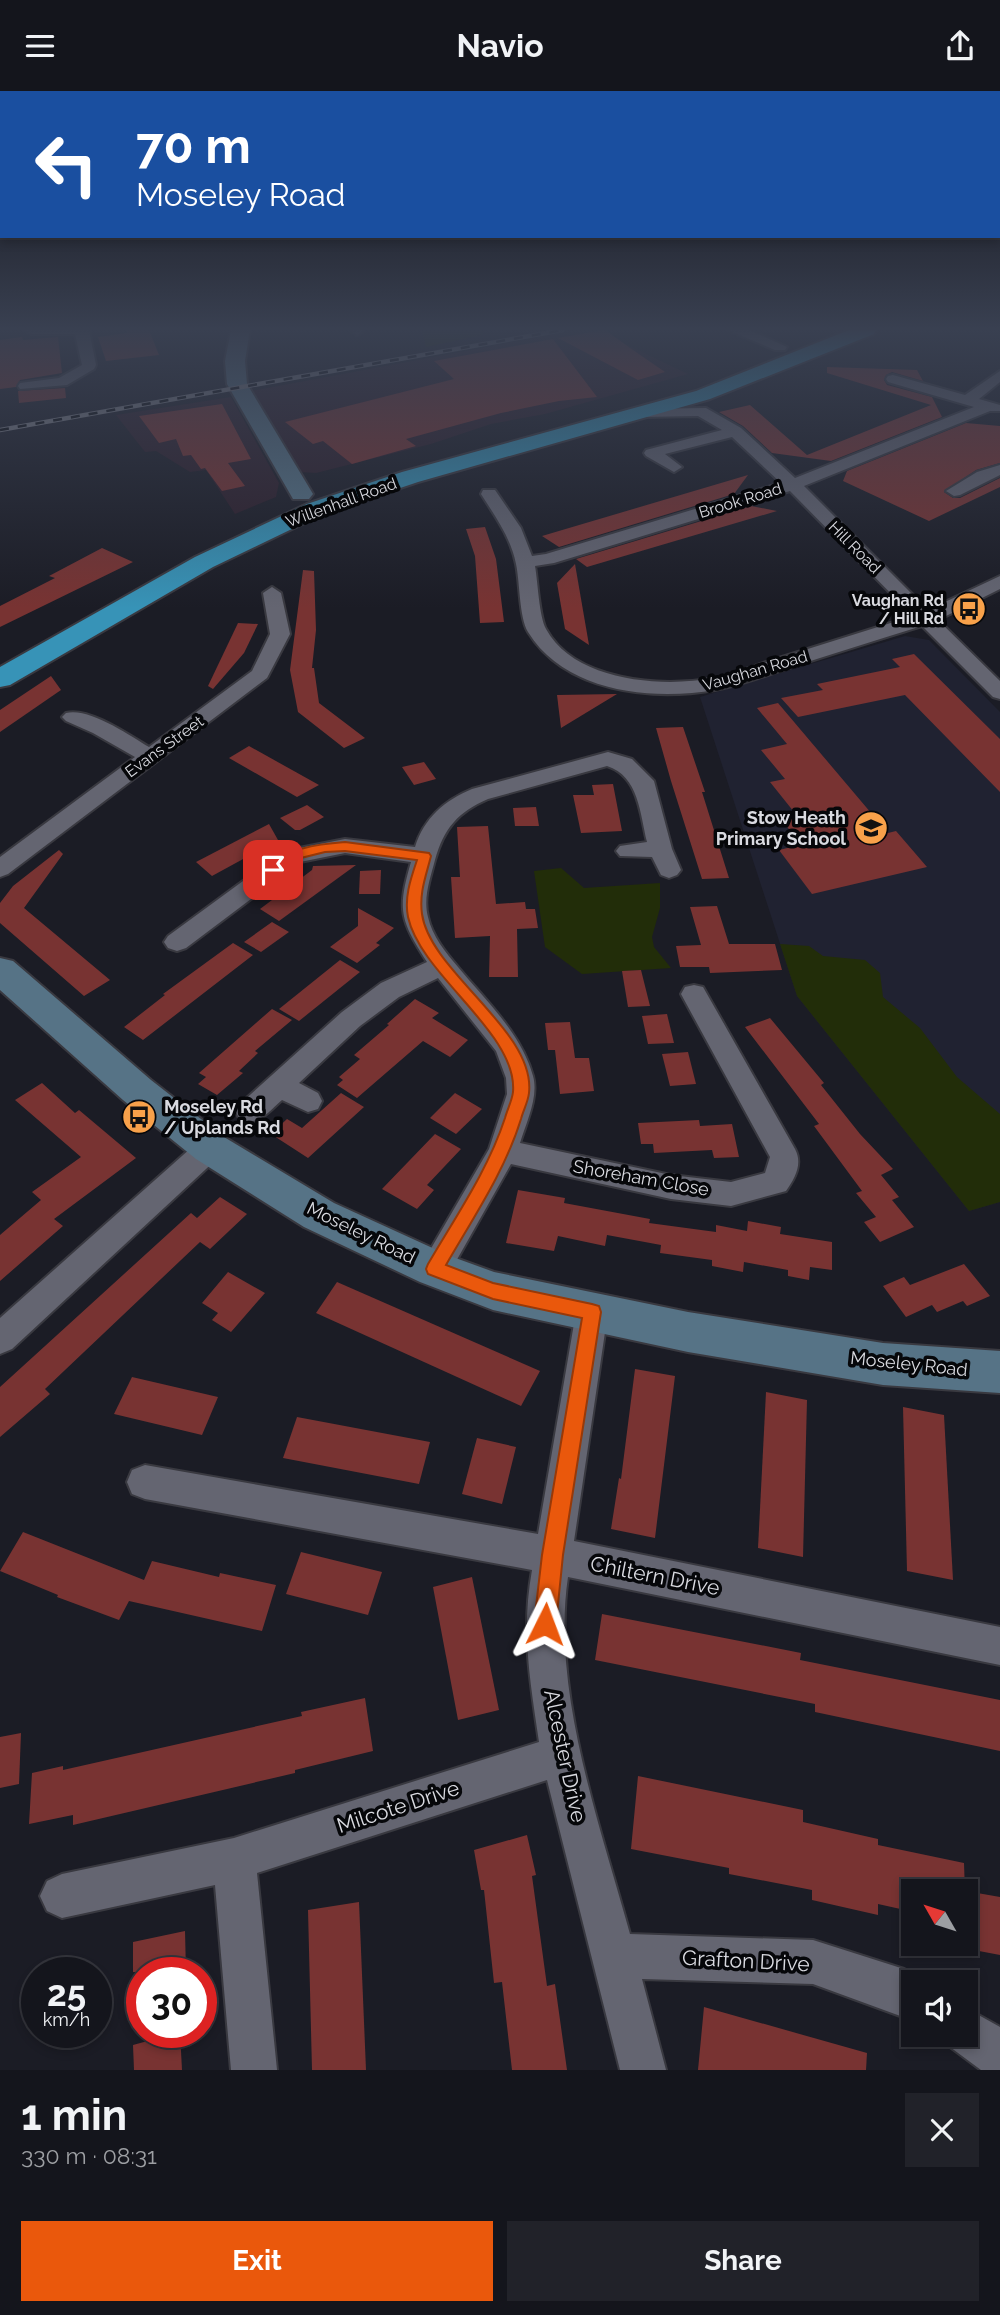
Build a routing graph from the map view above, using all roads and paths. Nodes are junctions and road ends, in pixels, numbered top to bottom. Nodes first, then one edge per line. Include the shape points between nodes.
1 (259, 422) edge
2 (542, 422) edge
3 (603, 422) edge
4 (724, 422) edge
5 (957, 422) edge
6 (734, 431) junction
7 (968, 465) dead end
8 (674, 467) dead end
9 (995, 471) edge
10 (793, 485) junction
11 (954, 491) dead end
12 (301, 494) junction
13 (489, 494) dead end
14 (525, 562) junction
15 (139, 571) dead end
16 (1000, 582) edge
17 (272, 593) dead end
18 (928, 618) junction
19 (4, 678) edge
20 (1000, 693) edge
21 (53, 731) dead end
22 (149, 757) junction
23 (628, 851) dead end
24 (424, 856) junction
25 (0, 869) edge
26 (177, 942) dead end
27 (442, 965) junction
28 (5, 984) edge
29 (694, 993) dead end
30 (280, 1086) junction
31 (308, 1101) dead end
32 (250, 1112) dead end
33 (210, 1148) junction
34 (503, 1151) junction
35 (435, 1269) junction
36 (592, 1312) junction
37 (0, 1339) edge
38 (1000, 1372) edge
39 (145, 1482) dead end
40 (552, 1555) junction
41 (1000, 1646) edge
42 (561, 1755) junction
43 (234, 1859) junction
44 (62, 1896) dead end
45 (615, 1956) junction
46 (901, 1991) edge
47 (978, 2039) edge
48 (1000, 2055) edge
49 (254, 2070) edge
50 (643, 2070) edge

1 - 12 street
2 - 12 highway, Willenhall Road
3 - 19 highway, Willenhall Road via 315,509 204,562
4 - 6 street, Hill Road
5 - 10 street, Brook Road
6 - 8 street via 652,453
6 - 10 street, Hill Road
7 - 9 street
9 - 11 street
10 - 14 street, Brook Road
10 - 18 street, Hill Road
12 - 15 highway, Willenhall Road
13 - 14 street, Vaughan Road via 512,528
14 - 18 street, Vaughan Road via 536,629 551,648 572,666 640,687 716,684
16 - 18 street, Vaughan Road
17 - 22 street, Evans Street via 279,634 260,674
18 - 20 street, Hill Road
21 - 22 street via 80,712
22 - 25 street, Evans Street
23 - 24 street via 665,859 643,781 624,764 608,759 461,802 435,826
24 - 26 street via 345,846 292,856
24 - 27 street via 414,893 415,916
27 - 30 street via 390,990 351,1019
27 - 34 street via 508,1047 520,1077 521,1094
28 - 33 street, Moseley Road
29 - 34 street, Shoreham Close via 785,1157 775,1181 731,1194 671,1187
30 - 31 street
30 - 32 street
33 - 35 street, Moseley Road via 319,1215
33 - 37 street
34 - 35 street
35 - 36 street, Moseley Road via 493,1291
36 - 38 street, Moseley Road via 815,1354
36 - 40 street, Alcester Drive
39 - 40 street, Chiltern Drive
40 - 41 street, Chiltern Drive
40 - 42 street, Alcester Drive via 545,1649
42 - 43 street, Milcote Drive
42 - 45 street, Alcester Drive
43 - 44 street, Milcote Drive
43 - 49 street
45 - 46 street, Grafton Drive via 813,1962
45 - 50 street, Alcester Drive
47 - 48 street

